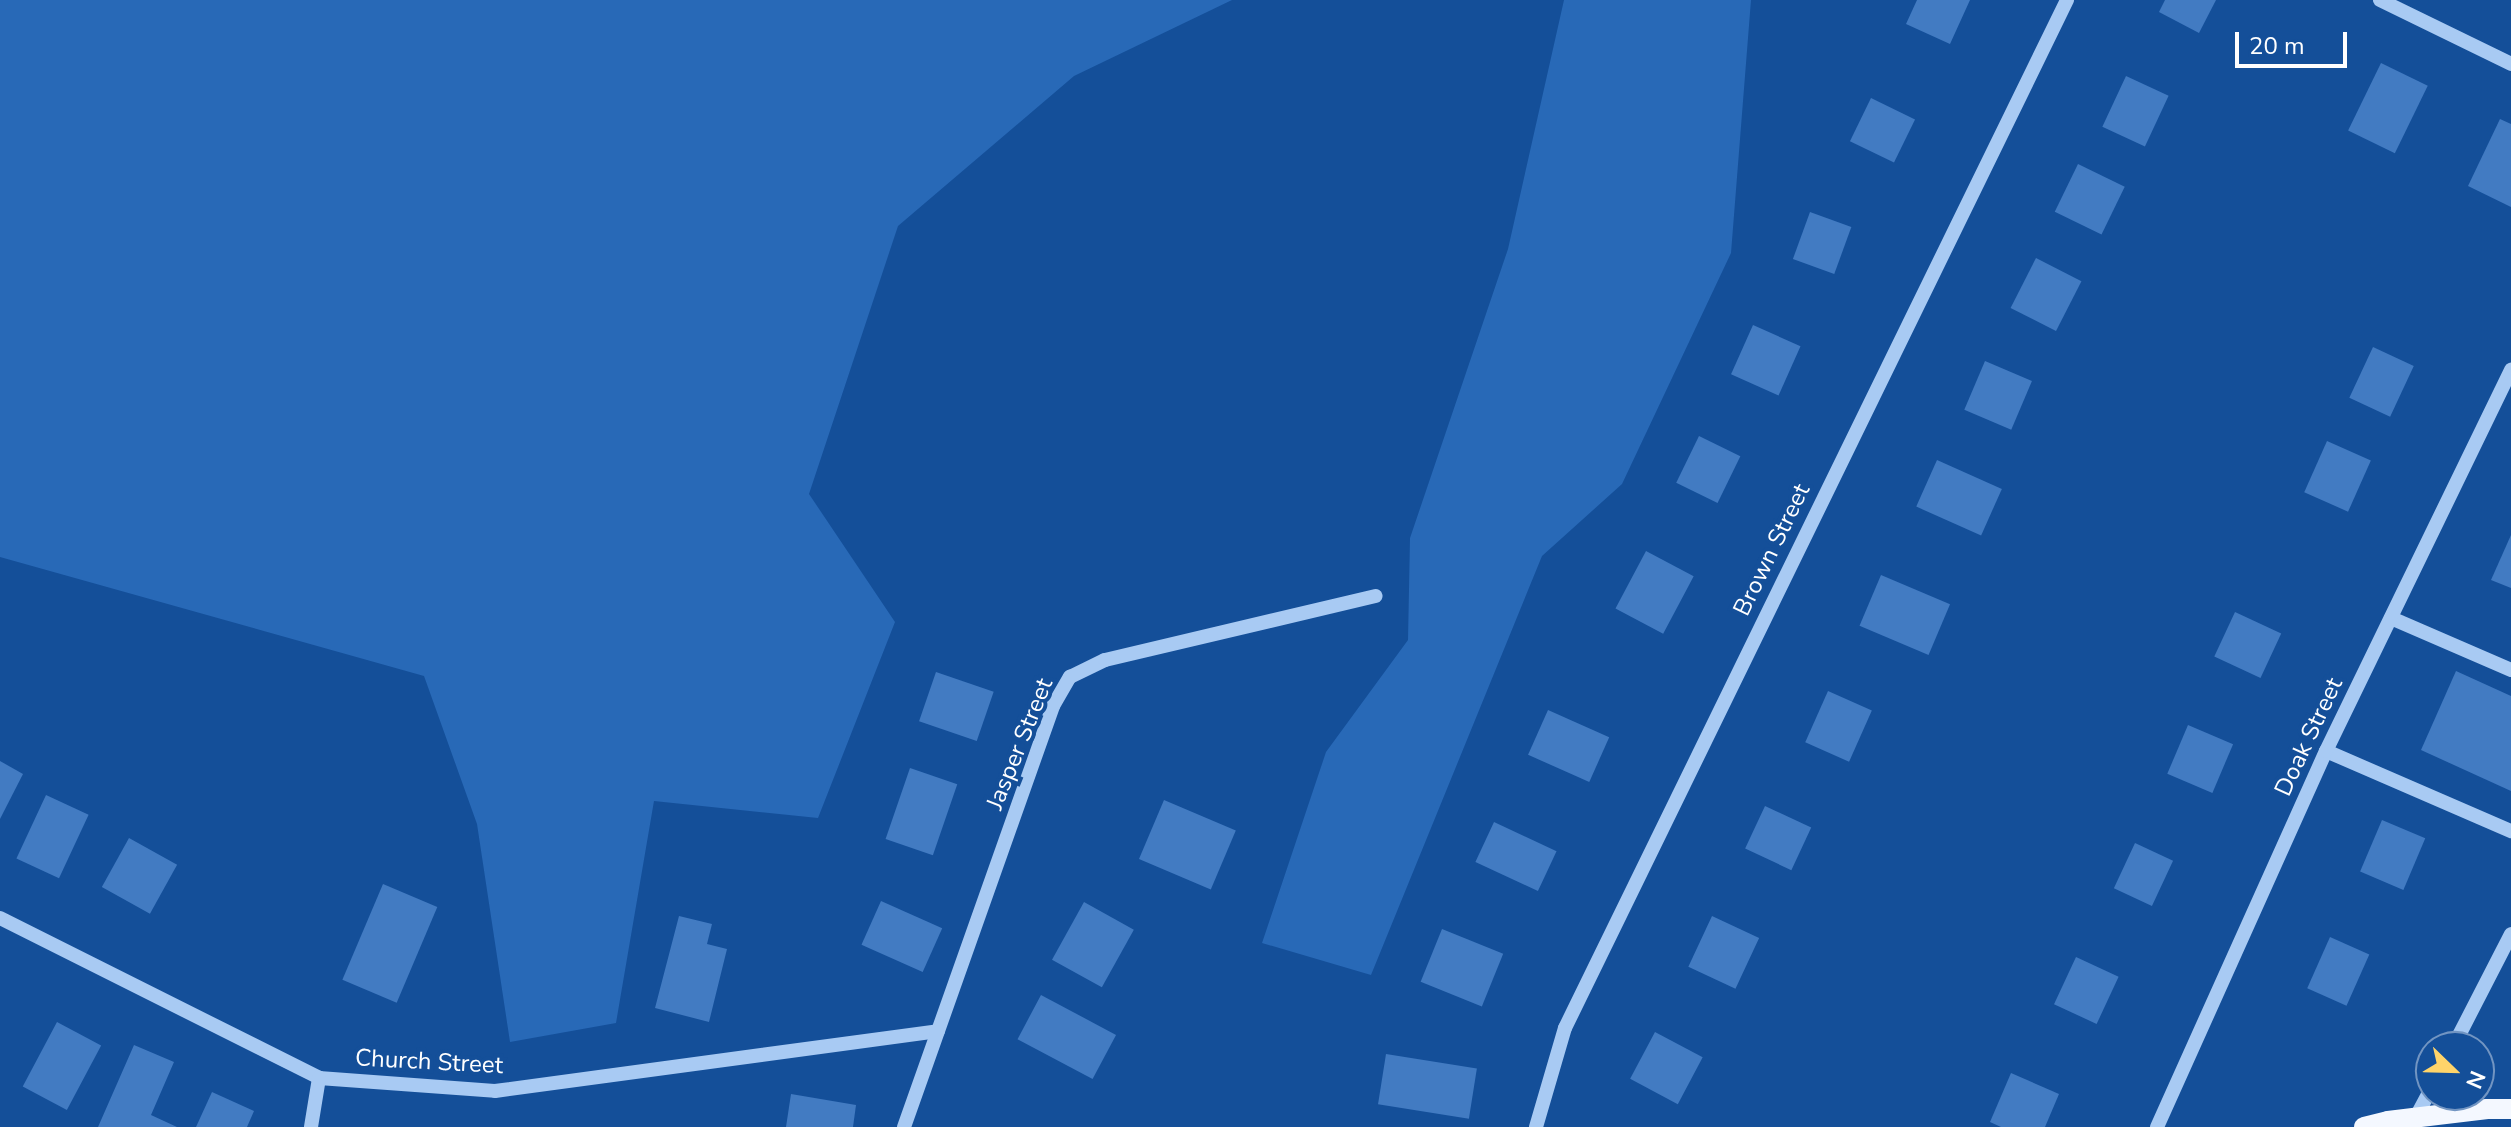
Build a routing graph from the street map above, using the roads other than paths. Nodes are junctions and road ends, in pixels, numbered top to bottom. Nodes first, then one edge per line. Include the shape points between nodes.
1 (2067, 0) edge
2 (2380, 0) edge
3 (2511, 64) edge
4 (2511, 370) edge
5 (1376, 596) dead end
6 (2391, 618) junction
7 (2511, 670) edge
8 (2326, 751) junction
9 (2511, 831) edge
10 (0, 918) edge
11 (2511, 934) edge
12 (938, 1031) junction
13 (2461, 1031) edge
14 (319, 1078) junction
15 (2511, 1109) edge
16 (2419, 1111) edge
17 (2416, 1117) junction
18 (311, 1127) edge
19 (904, 1127) edge
20 (1536, 1127) edge
21 (2157, 1127) edge
22 (2364, 1127) edge

1 - 20 street, Brown Street via 1565,1028
2 - 3 street
4 - 6 street, Doak Street
5 - 12 street, Jasper Street via 1105,660 1070,677 1053,706
6 - 7 street
6 - 8 street, Doak Street
8 - 9 street
8 - 21 street, Doak Street
10 - 14 street, Church Street
11 - 13 street
12 - 14 street, Church Street via 495,1091
12 - 19 street, Jasper Street
14 - 18 street
15 - 17 main road
16 - 17 street
17 - 22 main road

